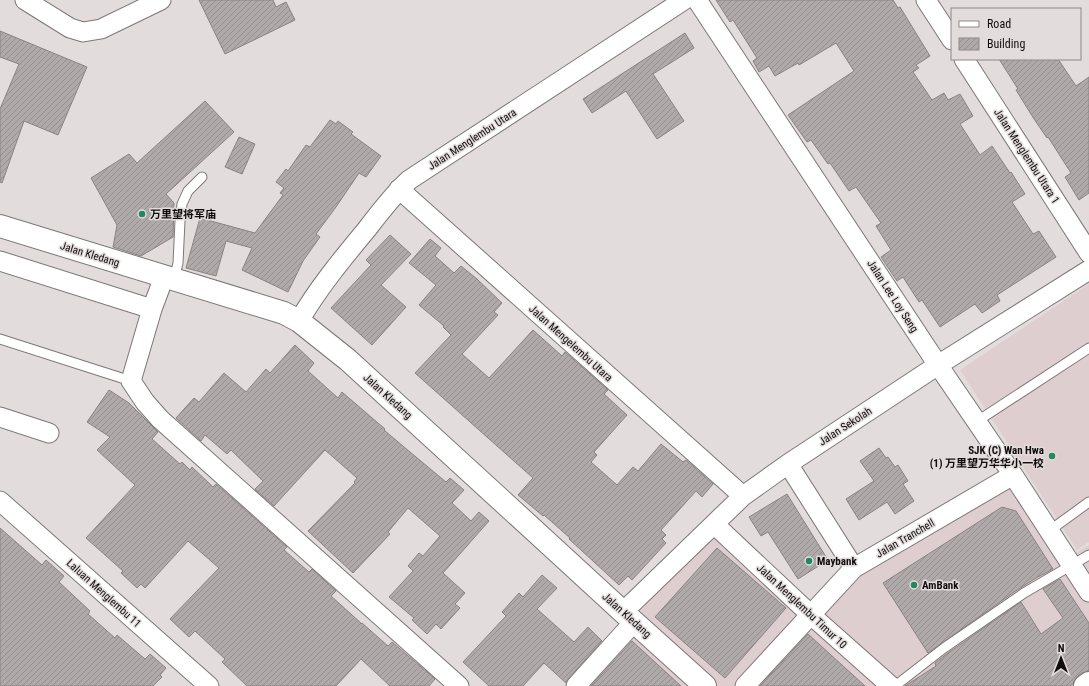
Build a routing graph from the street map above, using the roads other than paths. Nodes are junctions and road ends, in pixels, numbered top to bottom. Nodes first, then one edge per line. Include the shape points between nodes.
1 (26, 0) edge
2 (161, 0) edge
3 (684, 0) edge
4 (697, 0) edge
5 (926, 0) edge
6 (951, 38) edge
7 (965, 60) edge
8 (202, 178) dead end
9 (399, 189) junction
10 (0, 226) edge
11 (1089, 253) edge
12 (0, 261) edge
13 (1089, 270) edge
14 (169, 278) junction
15 (152, 309) junction
16 (299, 321) junction
17 (0, 339) edge
18 (1089, 348) edge
19 (938, 365) junction
20 (131, 381) junction
21 (0, 417) edge
22 (976, 422) junction
23 (49, 434) dead end
24 (788, 464) junction
25 (1012, 475) junction
26 (743, 496) junction
27 (0, 501) edge
28 (1089, 502) edge
29 (714, 524) junction
30 (1049, 531) junction
31 (1089, 555) edge
32 (1072, 566) junction
33 (854, 568) junction
34 (1089, 592) edge
35 (811, 615) junction
36 (629, 617) junction
37 (1089, 683) edge
38 (209, 686) edge
39 (459, 686) edge
40 (576, 686) edge
41 (705, 686) edge
42 (745, 686) edge
43 (891, 686) edge
44 (895, 686) edge
45 (1085, 686) edge

1 - 2 street via 70,28 83,32 101,30
3 - 9 street, Jalan Menglembu Utara
4 - 19 street, Jalan Lee Loy Seng
5 - 6 street
7 - 11 street, Jalan Menglembu Utara 1
8 - 14 lane via 188,190 182,204 178,263
9 - 16 street, Jalan Menglembu Utara via 309,304
9 - 26 street, Jalan Mengelembu Utara
10 - 14 main road, Jalan Kledang
12 - 15 street
13 - 19 street, Jalan Sekolah
14 - 15 street
14 - 16 main road, Jalan Kledang
15 - 20 street
16 - 36 main road, Jalan Kledang via 348,360
17 - 20 lane
18 - 22 lane
19 - 22 street, Jalan Lee Loy Seng
19 - 24 street, Jalan Sekolah
20 - 39 street via 160,419
21 - 23 street
22 - 25 street, Jalan Lee Loy Seng
24 - 26 street, Jalan Sekolah
24 - 33 street
25 - 30 street, Jalan Lee Loy Seng
25 - 33 street, Jalan Tranchell
26 - 29 street, Jalan Sekolah
27 - 38 street, Laluan Menglembu 11
28 - 30 lane
29 - 35 street, Jalan Menglembu Timur 10
29 - 36 street, Jalan Sekolah
30 - 32 street, Jalan Lee Loy Seng
31 - 32 lane
32 - 34 street, Jalan Lee Loy Seng
32 - 44 lane via 1024,593 944,648
33 - 35 street, Jalan Tranchell
35 - 42 street, Jalan Tranchell
35 - 43 street, Jalan Menglembu Timur 10
36 - 40 street, Jalan Sekolah
36 - 41 main road, Jalan Kledang
37 - 45 main road

